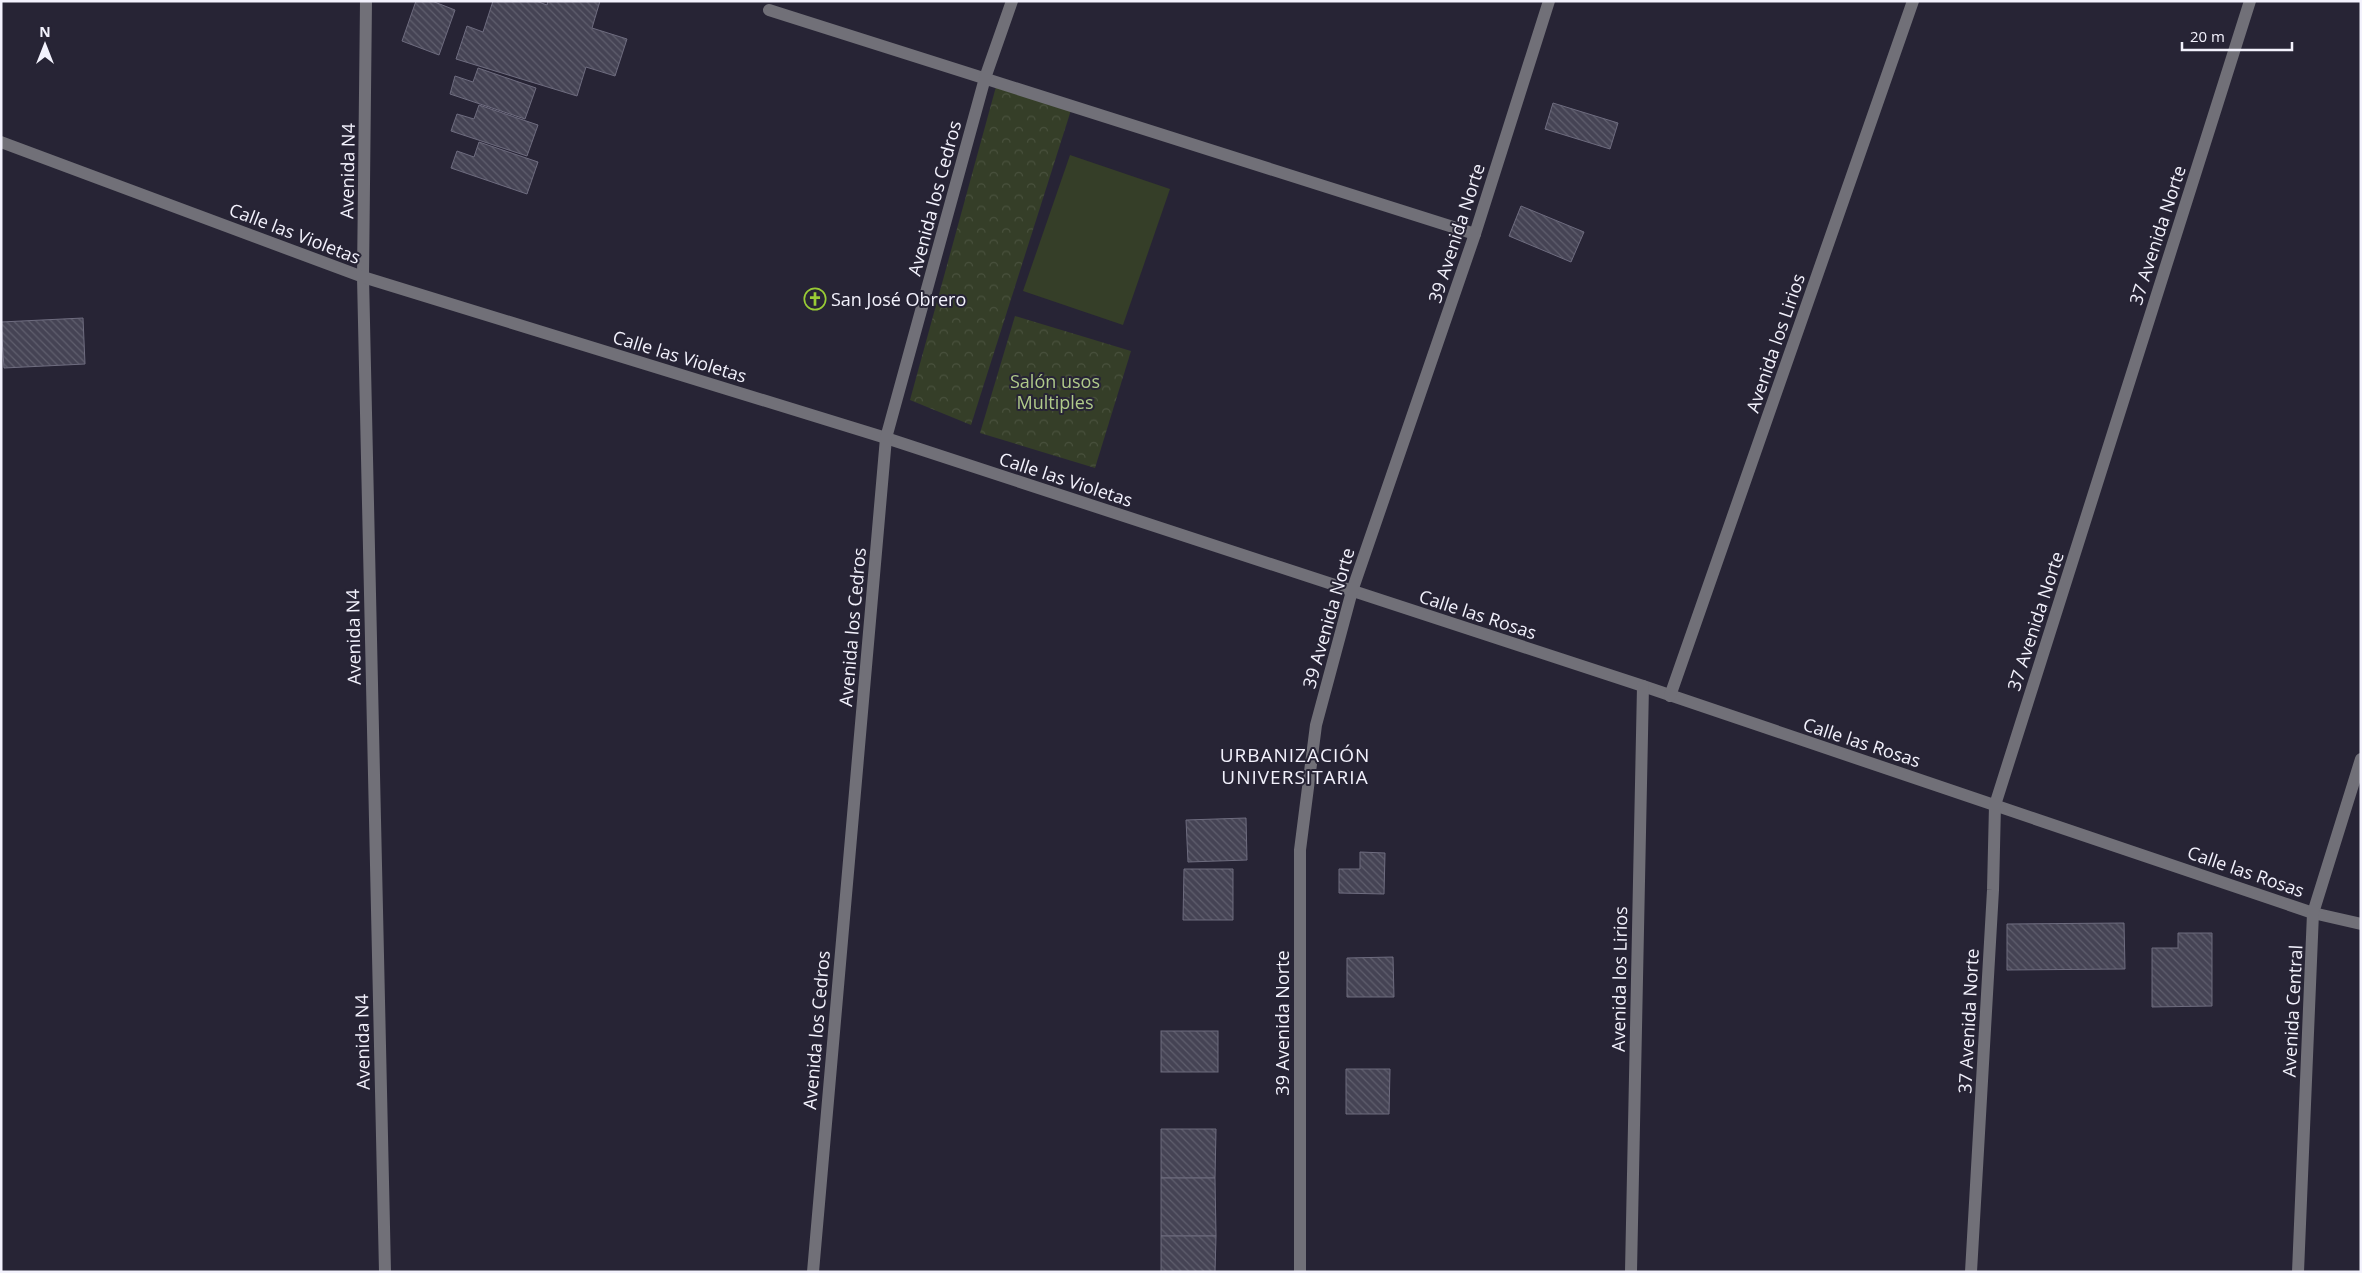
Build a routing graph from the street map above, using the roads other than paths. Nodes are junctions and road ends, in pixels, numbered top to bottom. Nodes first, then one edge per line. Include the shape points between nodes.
1 (366, 1) edge
2 (1012, 1) edge
3 (1548, 1) edge
4 (1913, 1) edge
5 (2250, 1) edge
6 (769, 10) dead end
7 (985, 78) junction
8 (1, 142) edge
9 (1475, 234) junction
10 (363, 277) junction
11 (886, 438) junction
12 (1352, 591) junction
13 (1643, 686) junction
14 (1670, 696) junction
15 (2361, 759) edge
16 (1995, 805) junction
17 (2314, 913) junction
18 (2361, 924) edge
19 (385, 1272) edge
20 (813, 1272) edge
21 (1300, 1272) edge
22 (1632, 1272) edge
23 (1970, 1272) edge
24 (2298, 1272) edge

1 - 10 street, Avenida N4
2 - 7 street, Avenida los Cedros
3 - 9 street, 39 Avenida Norte
4 - 14 street, Avenida los Lirios
5 - 16 street, 37 Avenida Norte
6 - 7 street
7 - 9 street
7 - 11 street, Avenida los Cedros
8 - 10 street, Calle las Violetas
9 - 12 street, 39 Avenida Norte
10 - 11 street, Calle las Violetas
10 - 19 street, Avenida N4
11 - 12 street, Calle las Violetas
11 - 20 street, Avenida los Cedros
12 - 13 street, Calle las Rosas
12 - 21 street, 39 Avenida Norte via 1316,725 1300,850
13 - 14 street, Calle las Rosas
13 - 22 street, Avenida los Lirios
14 - 16 street, Calle las Rosas
15 - 17 street, Avenida Central
16 - 17 street, Calle las Rosas
16 - 23 street, 37 Avenida Norte via 1993,890
17 - 18 street, Calle las Rosas
17 - 24 street, Avenida Central

